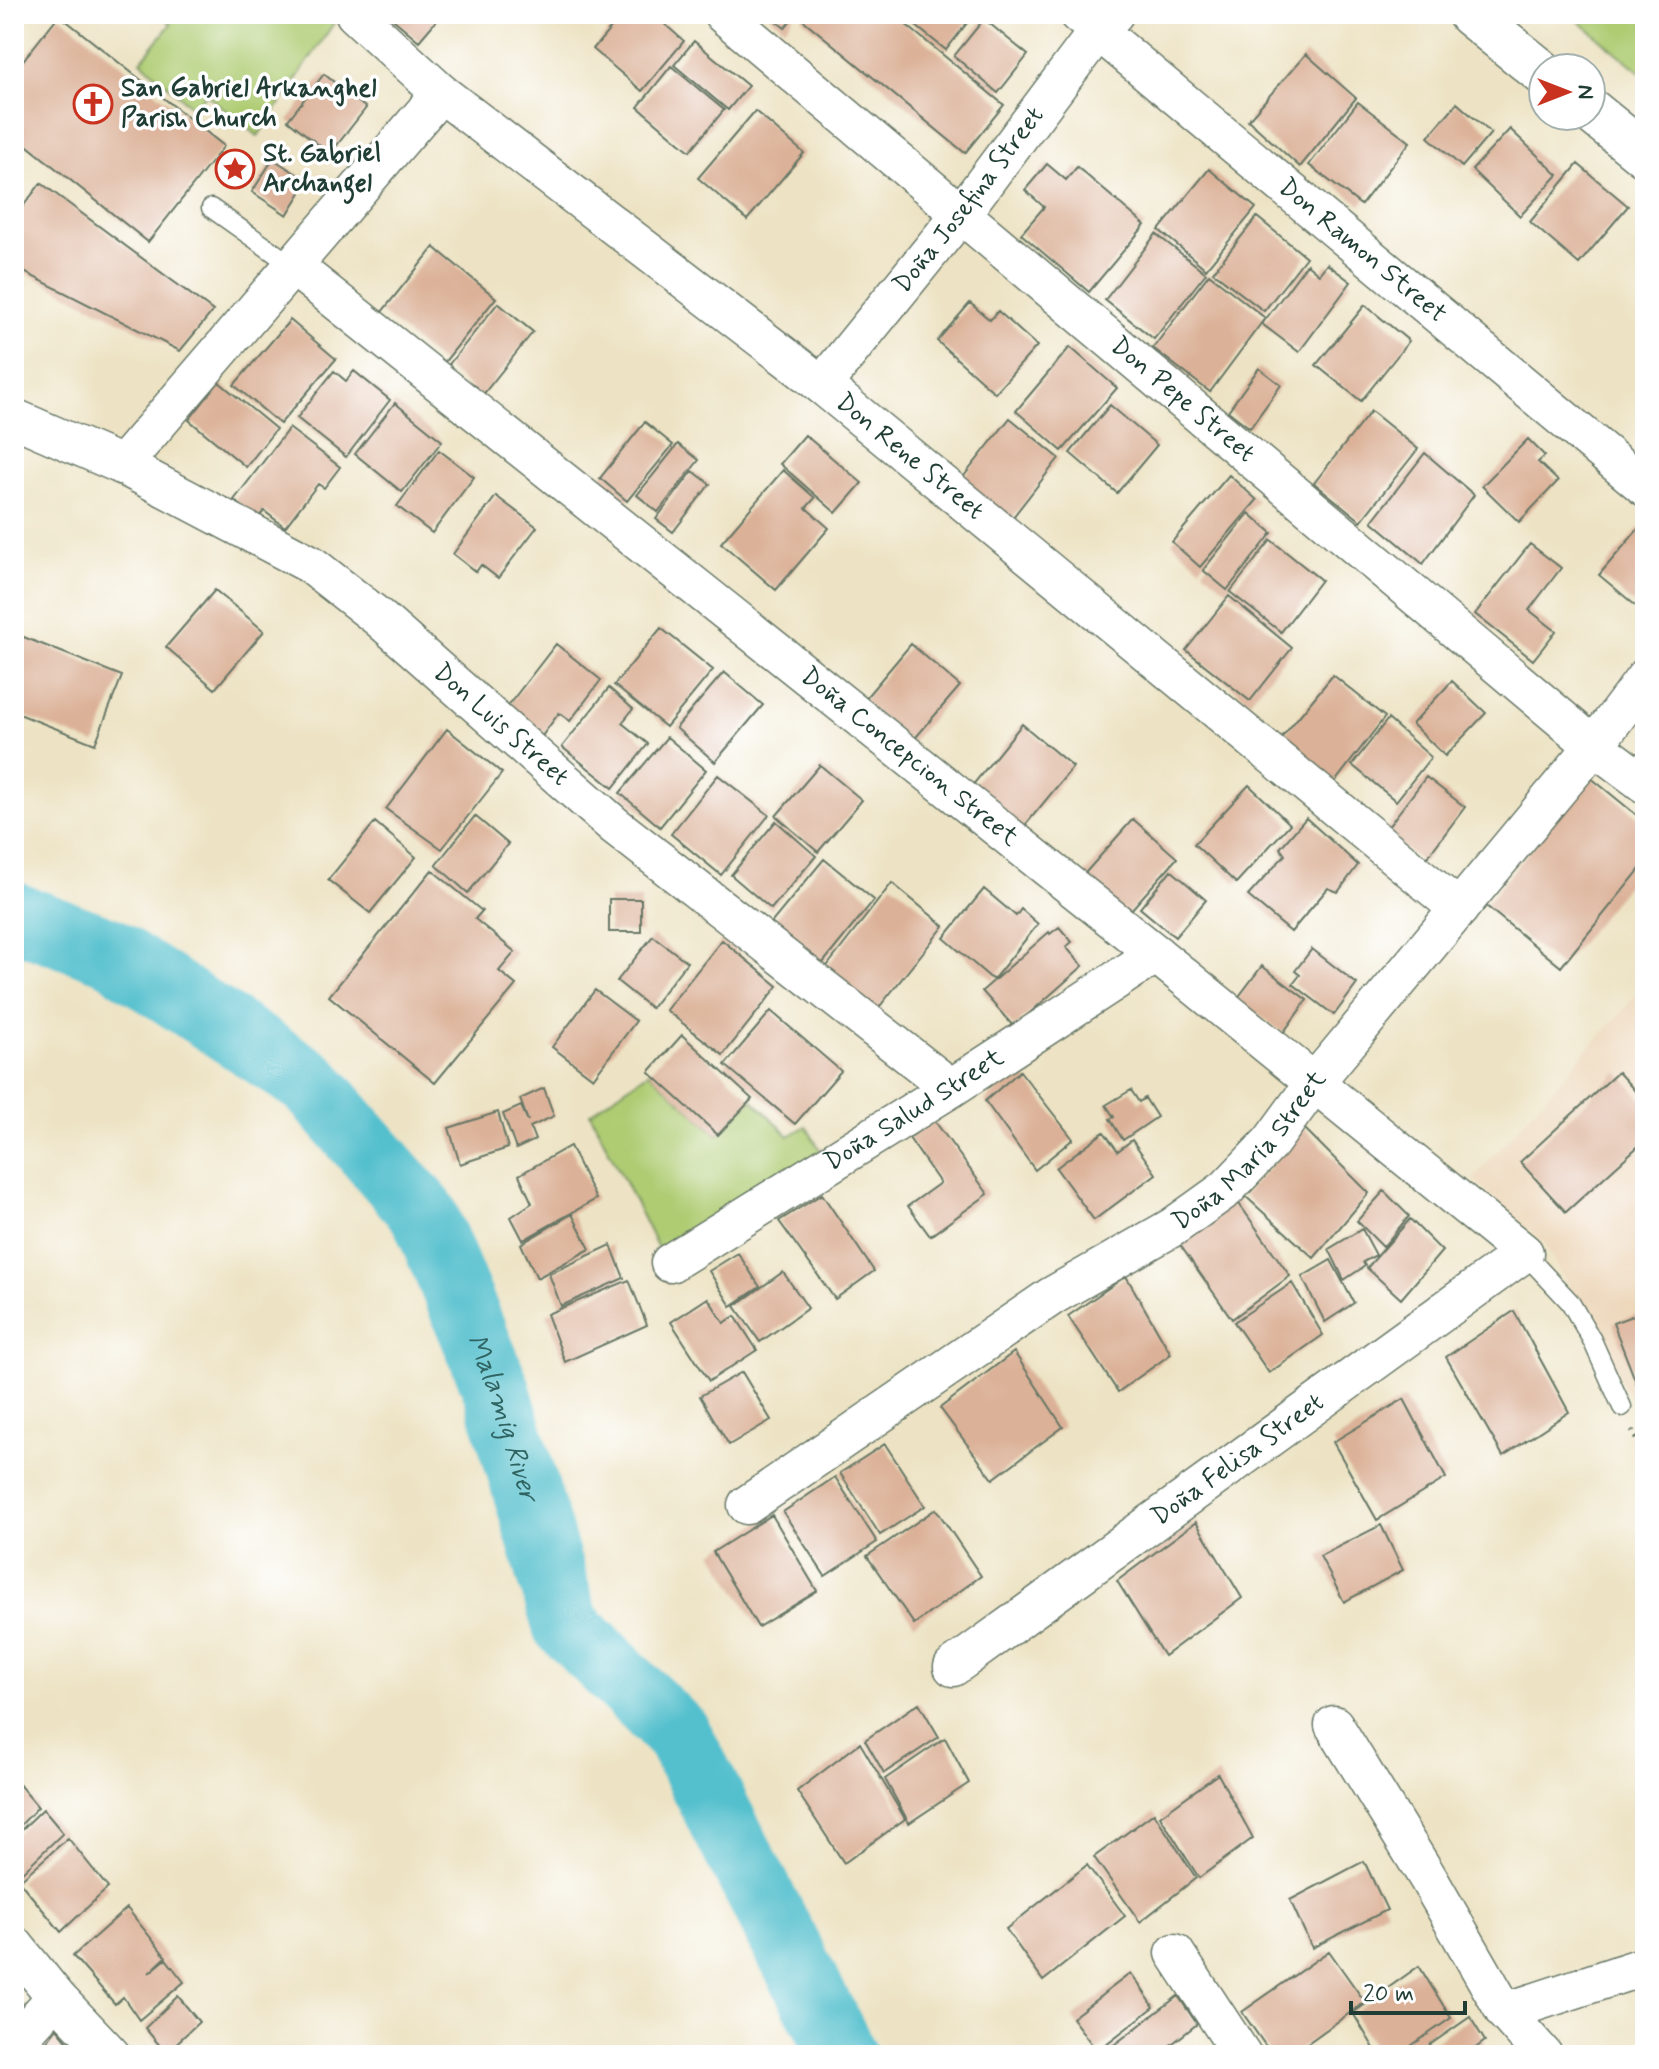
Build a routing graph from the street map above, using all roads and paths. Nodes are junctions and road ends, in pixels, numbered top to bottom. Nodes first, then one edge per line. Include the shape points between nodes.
1 (355, 14) edge
2 (723, 14) edge
3 (1470, 14) edge
4 (1096, 20) edge
5 (1527, 60) edge
6 (441, 93) junction
7 (1607, 124) edge
8 (1645, 155) edge
9 (211, 208) dead end
10 (960, 215) junction
11 (293, 266) junction
12 (822, 385) junction
13 (14, 418) edge
14 (122, 465) junction
15 (1645, 487) edge
16 (1645, 678) edge
17 (1594, 746) junction
18 (1645, 784) edge
19 (1459, 909) junction
20 (1156, 954) junction
21 (1314, 1083) junction
22 (951, 1088) junction
23 (1524, 1253) junction
24 (670, 1263) dead end
25 (1622, 1407) dead end
26 (747, 1505) dead end
27 (953, 1667) dead end
28 (1334, 1725) dead end
29 (14, 1945) edge
30 (1175, 1953) dead end
31 (1645, 1966) edge
32 (56, 1997) junction
33 (1505, 2012) junction
34 (14, 2044) edge
35 (111, 2055) edge
36 (1242, 2055) edge
37 (1543, 2055) edge

1 - 6 street, Don Rene Street
2 - 10 street, Don Pepe Street
3 - 5 street
4 - 10 street, Doña Josefina Street
4 - 15 street, Don Ramon Street
6 - 11 street
6 - 12 street, Don Rene Street
7 - 8 street
9 - 11 lane
10 - 12 street, Doña Josefina Street
10 - 17 street, Don Pepe Street
11 - 14 street
11 - 20 street, Doña Concepcion Street
12 - 19 street, Don Rene Street
13 - 14 street, Don Luis Street
14 - 22 street, Don Luis Street via 273,542 343,588 614,825
16 - 17 street, Doña Maria Street
17 - 18 street, Don Pepe Street
17 - 19 street, Doña Maria Street
19 - 21 street, Doña Maria Street
20 - 21 street, Doña Concepcion Street
20 - 22 street, Doña Salud Street
21 - 23 street, Doña Concepcion Street
21 - 26 street, Doña Maria Street via 1271,1142 1226,1189 1173,1227 1052,1296
22 - 24 street, Doña Salud Street
23 - 25 lane via 1570,1302
23 - 27 street, Doña Felisa Street
28 - 33 street
29 - 32 street
30 - 36 street
31 - 33 street
32 - 34 street
32 - 35 street
33 - 37 street

